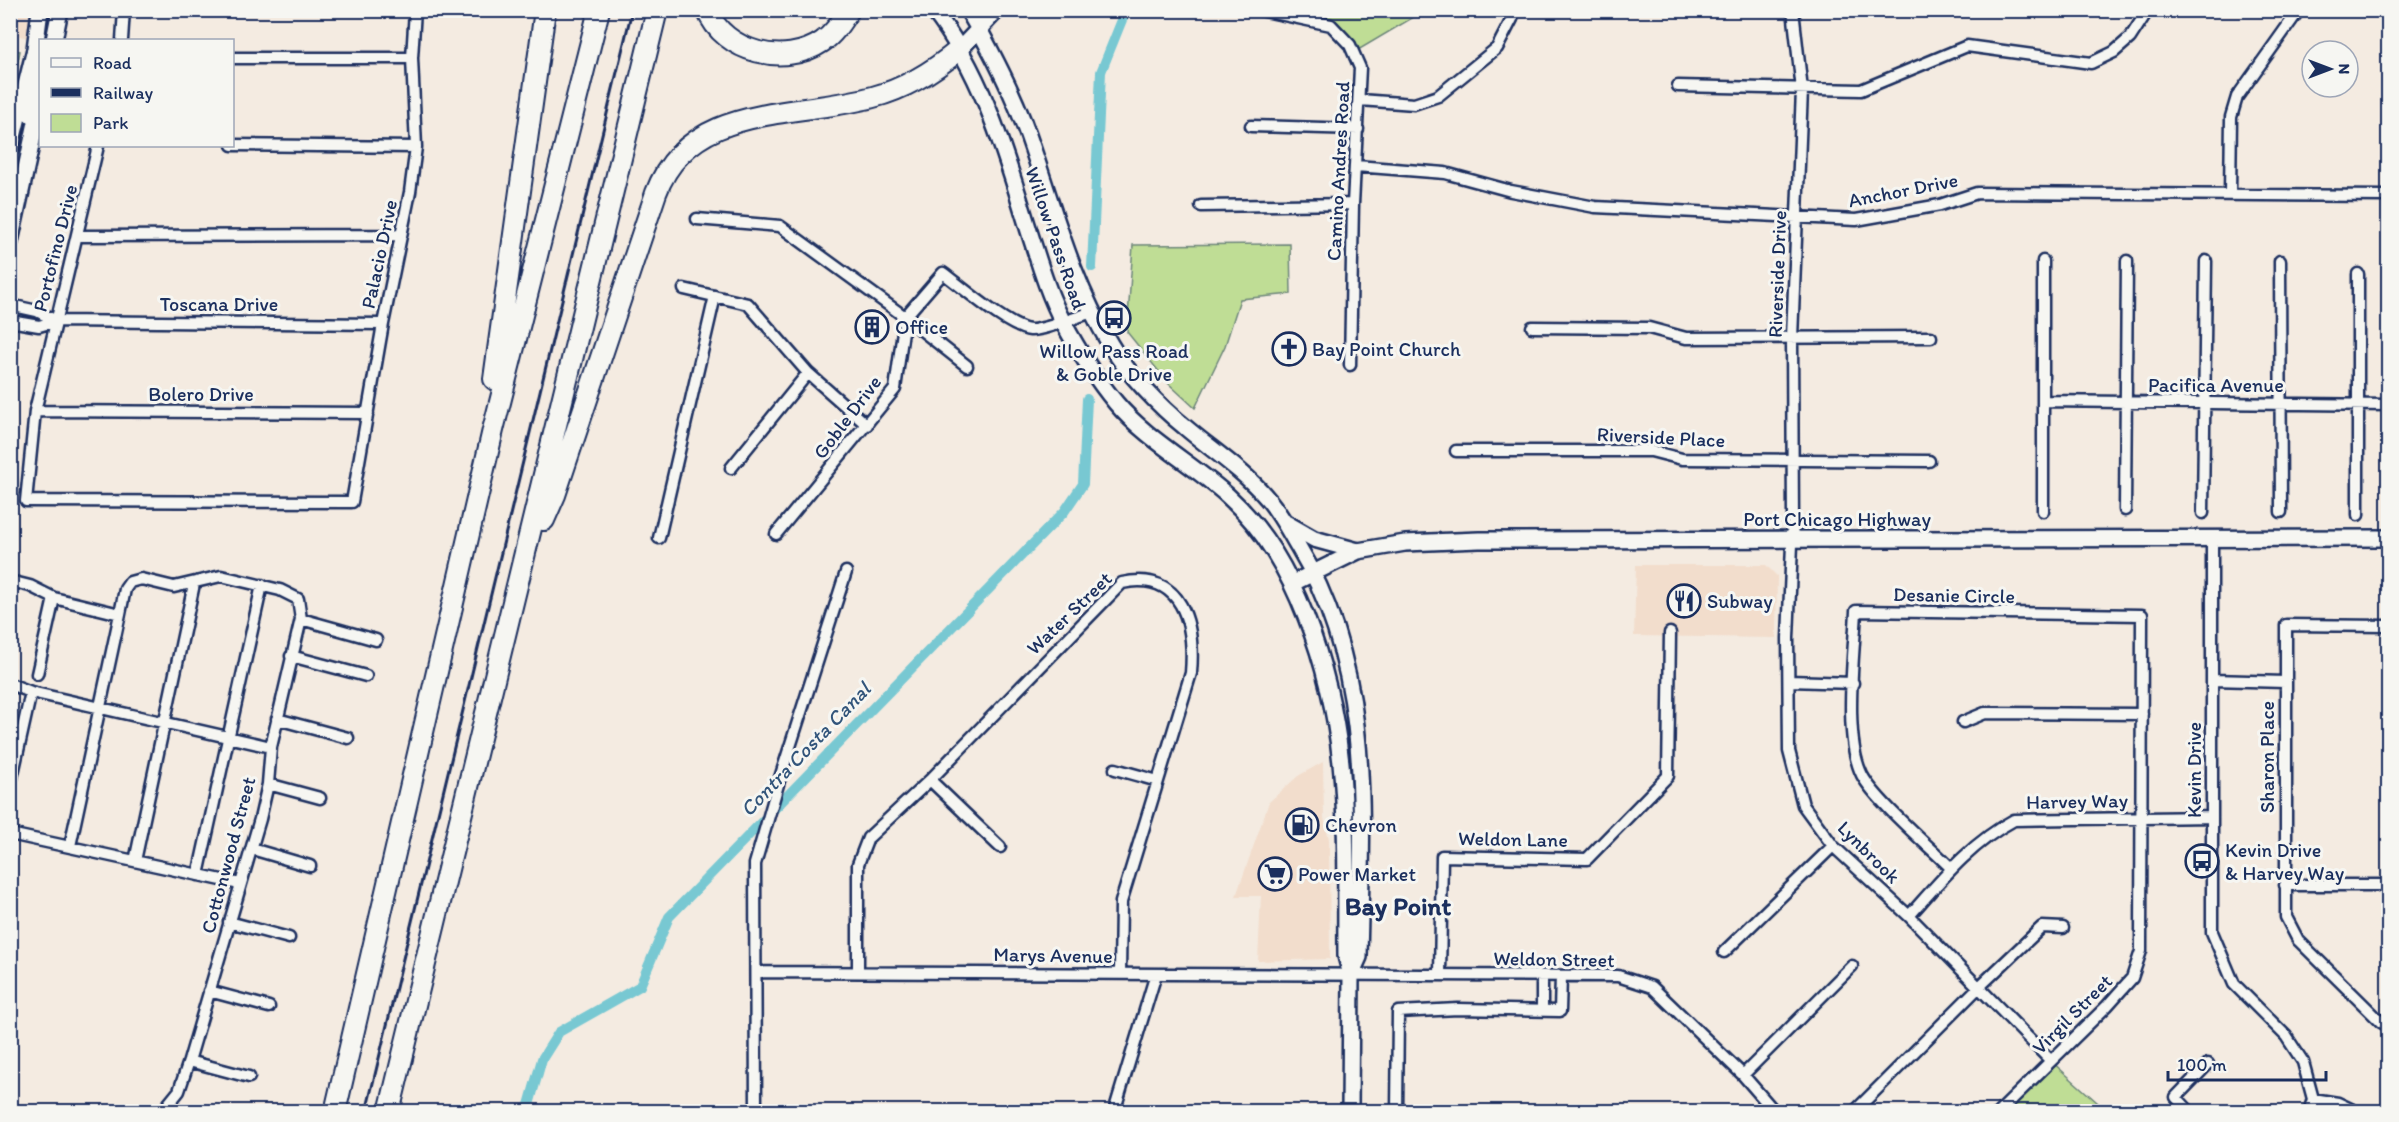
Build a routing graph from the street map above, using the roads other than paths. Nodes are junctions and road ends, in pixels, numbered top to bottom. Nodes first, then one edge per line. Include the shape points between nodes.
1 (40, 10) edge
2 (48, 10) edge
3 (60, 10) edge
4 (124, 10) edge
5 (415, 10) edge
6 (545, 10) edge
7 (599, 10) edge
8 (657, 10) edge
9 (707, 10) edge
10 (849, 10) edge
11 (933, 10) edge
12 (968, 10) edge
13 (997, 10) edge
14 (1260, 10) edge
15 (1793, 10) edge
16 (2148, 10) edge
17 (2299, 10) edge
18 (1512, 20) dead end
19 (980, 31) junction
20 (40, 39) edge
21 (42, 39) edge
22 (54, 39) edge
23 (122, 39) edge
24 (960, 49) junction
25 (39, 53) edge
26 (234, 58) edge
27 (412, 58) junction
28 (39, 72) edge
29 (1677, 86) dead end
30 (1802, 90) junction
31 (1360, 100) junction
32 (39, 109) edge
33 (1251, 126) dead end
34 (1358, 129) junction
35 (234, 145) edge
36 (98, 147) edge
37 (416, 147) junction
38 (10, 149) edge
39 (30, 150) junction
40 (1356, 166) junction
41 (2230, 194) junction
42 (2388, 196) edge
43 (1353, 204) junction
44 (1201, 206) dead end
45 (1796, 216) junction
46 (697, 219) dead end
47 (77, 236) junction
48 (400, 236) junction
49 (10, 242) edge
50 (2043, 261) dead end
51 (2127, 261) dead end
52 (2206, 261) dead end
53 (2280, 261) dead end
54 (2358, 274) dead end
55 (684, 289) dead end
56 (715, 296) junction
57 (10, 305) edge
58 (1093, 312) junction
59 (905, 316) junction
60 (10, 321) edge
61 (56, 321) junction
62 (1062, 321) junction
63 (383, 324) junction
64 (1532, 327) dead end
65 (1931, 337) dead end
66 (1792, 338) junction
67 (1350, 365) dead end
68 (967, 366) dead end
69 (808, 373) junction
70 (2043, 401) junction
71 (2126, 403) junction
72 (2281, 403) junction
73 (2205, 404) junction
74 (2358, 405) junction
75 (2388, 405) edge
76 (35, 411) junction
77 (368, 413) junction
78 (867, 425) junction
79 (493, 430) junction
80 (1456, 451) dead end
81 (1793, 458) junction
82 (1929, 461) dead end
83 (731, 468) dead end
84 (352, 502) joint
85 (2125, 510) dead end
86 (2043, 511) dead end
87 (2281, 512) dead end
88 (2203, 513) dead end
89 (2358, 516) dead end
90 (1283, 521) junction
91 (776, 534) dead end
92 (659, 538) dead end
93 (2388, 538) edge
94 (2212, 539) junction
95 (1792, 540) junction
96 (1358, 551) junction
97 (525, 561) junction
98 (846, 572) dead end
99 (1315, 574) junction
100 (10, 581) edge
101 (194, 584) junction
102 (1293, 584) junction
103 (262, 585) junction
104 (54, 598) junction
105 (120, 614) junction
106 (301, 619) junction
107 (2388, 626) edge
108 (1670, 633) dead end
109 (376, 640) dead end
110 (291, 656) junction
111 (38, 674) dead end
112 (366, 676) dead end
113 (2212, 680) junction
114 (1789, 681) junction
115 (2286, 682) junction
116 (1853, 683) junction
117 (10, 684) edge
118 (31, 692) junction
119 (99, 707) junction
120 (2142, 714) junction
121 (277, 719) junction
122 (1963, 722) dead end
123 (165, 723) junction
124 (228, 737) junction
125 (348, 738) dead end
126 (271, 747) junction
127 (1115, 769) dead end
128 (930, 780) junction
129 (1158, 781) junction
130 (268, 784) junction
131 (10, 787) edge
132 (320, 798) dead end
133 (2212, 817) junction
134 (2141, 818) junction
135 (10, 834) edge
136 (70, 846) junction
137 (1833, 846) junction
138 (1000, 847) dead end
139 (252, 849) junction
140 (135, 861) junction
141 (310, 866) dead end
142 (1951, 868) junction
143 (198, 875) junction
144 (240, 884) junction
145 (2286, 885) junction
146 (2388, 885) edge
147 (1909, 916) junction
148 (229, 922) junction
149 (2063, 928) dead end
150 (289, 938) dead end
151 (1724, 952) dead end
152 (1852, 966) dead end
153 (756, 972) junction
154 (858, 972) junction
155 (1120, 974) junction
156 (1156, 974) junction
157 (1351, 975) junction
158 (1440, 975) junction
159 (1542, 976) junction
160 (1561, 976) junction
161 (1978, 988) junction
162 (209, 991) junction
163 (269, 1007) dead end
164 (1542, 1010) junction
165 (2388, 1026) edge
166 (2051, 1061) junction
167 (189, 1062) junction
168 (2208, 1064) dead end
169 (1743, 1075) junction
170 (249, 1077) dead end
171 (2313, 1099) junction
172 (162, 1112) edge
173 (335, 1112) edge
174 (390, 1112) edge
175 (756, 1112) edge
176 (1114, 1112) edge
177 (1350, 1112) edge
178 (1397, 1112) edge
179 (1775, 1112) edge
180 (1854, 1112) edge
181 (1999, 1112) edge
182 (2190, 1112) edge
183 (2309, 1112) edge
184 (2357, 1112) edge

1 - 20 main road
2 - 21 main road
3 - 22 main road
4 - 23 street
5 - 27 street, Palacio Drive
6 - 79 highway via 493,385
7 - 79 highway
8 - 97 highway
9 - 10 highway via 724,34 742,46 763,53 786,54 823,42
11 - 24 main road, Willow Pass Road
12 - 19 main road, Willow Pass Road
13 - 19 main road
14 - 31 street, Camino Andres Road via 1331,25 1350,45 1360,68
15 - 30 street, Riverside Drive
16 - 30 street via 2130,38 2114,52 2091,63 1967,46 1861,90
17 - 41 street via 2237,97 2231,117
18 - 31 street via 1497,48 1438,96 1414,104
19 - 24 main road
19 - 58 main road, Willow Pass Road via 1027,132 1072,266
24 - 62 main road, Willow Pass Road via 1001,141
24 - 97 highway via 904,86 874,97 728,123 694,140 675,157 663,174 555,495
25 - 38 main road
26 - 27 street
27 - 37 street, Palacio Drive
28 - 39 main road via 28,129
29 - 30 street
30 - 45 street, Riverside Drive
31 - 34 street, Camino Andres Road
32 - 39 main road
33 - 34 street
34 - 40 street, Camino Andres Road
35 - 37 street
36 - 47 street, Portofino Drive
37 - 48 street, Palacio Drive
39 - 49 main road
40 - 43 street, Camino Andres Road
40 - 45 street, Anchor Drive via 1445,173 1510,191 1595,207
41 - 42 street, Anchor Drive
41 - 45 street, Anchor Drive via 1977,193 1940,205 1856,220
43 - 44 street
43 - 67 street, Camino Andres Road
45 - 66 street, Riverside Drive
46 - 59 street via 780,226
47 - 48 street
47 - 61 street, Portofino Drive
48 - 63 street, Palacio Drive
50 - 70 street
51 - 71 street
52 - 73 street
53 - 72 street
54 - 74 street
55 - 56 street
56 - 69 street via 748,304
56 - 92 street
57 - 61 street, Toscana Drive via 37,311
58 - 62 street
58 - 90 main road, Willow Pass Road via 1110,345 1143,384 1183,426 1267,497
59 - 62 street via 943,273 1014,325 1030,330
59 - 68 street
59 - 78 street, Goble Drive via 895,388
60 - 61 street, Toscana Drive via 39,326
61 - 63 street, Toscana Drive
61 - 76 street, Portofino Drive
62 - 102 main road, Willow Pass Road via 1117,405 1228,496 1263,533
63 - 77 street, Palacio Drive
64 - 66 street via 1649,328 1686,338
65 - 66 street
66 - 81 street, Riverside Drive
69 - 78 street
69 - 83 street
70 - 71 street, Pacifica Avenue
70 - 86 street
71 - 73 street, Pacifica Avenue
71 - 85 street
72 - 73 street, Pacifica Avenue
72 - 74 street, Pacifica Avenue
72 - 87 street
73 - 88 street
74 - 75 street, Pacifica Avenue
74 - 89 street
76 - 77 street, Bolero Drive
76 - 84 street, Portofino Drive via 26,501
77 - 84 street, Palacio Drive
78 - 91 street, Goble Drive
79 - 173 highway
80 - 81 street, Riverside Place via 1651,451 1682,459
81 - 82 street, Riverside Place
81 - 95 street, Riverside Drive
90 - 96 main road via 1314,539
90 - 99 main road, Willow Pass Road
93 - 94 main road, Port Chicago Highway
94 - 95 main road, Port Chicago Highway
94 - 113 street, Kevin Drive
95 - 96 main road, Port Chicago Highway via 1479,540 1406,543
95 - 114 street, Lynbrook
96 - 99 main road, Port Chicago Highway
97 - 174 highway
98 - 153 street via 755,864
99 - 102 main road, Port Chicago Highway
99 - 157 main road, Willow Pass Road via 1346,658 1359,744 1359,957
100 - 104 street
101 - 103 street via 221,576
101 - 105 street via 174,586 141,579 130,582
101 - 123 street
102 - 157 main road, Willow Pass Road via 1327,675 1338,729 1345,786 1346,956
103 - 106 street, Cottonwood Street via 291,593 298,599
103 - 124 street
104 - 105 street
104 - 111 street
105 - 119 street
106 - 109 street
106 - 110 street, Cottonwood Street
107 - 115 street, Sharon Place via 2286,625
108 - 158 street, Weldon Lane via 1668,776 1587,859 1442,856
110 - 112 street
110 - 121 street, Cottonwood Street
113 - 115 street
113 - 133 street, Kevin Drive
114 - 116 street
114 - 137 street, Lynbrook via 1789,751 1800,794 1803,805
115 - 145 street, Sharon Place
116 - 120 street, Desanie Circle via 1856,611 2142,615
116 - 142 street, Desanie Circle via 1853,747 1862,776
117 - 118 street
118 - 119 street
118 - 131 street
119 - 123 street
119 - 136 street
120 - 122 street via 1985,713
120 - 134 street, Desanie Circle
121 - 125 street
121 - 126 street, Cottonwood Street
123 - 124 street
123 - 140 street
124 - 126 street
124 - 143 street
126 - 130 street, Cottonwood Street
127 - 129 street
128 - 129 street, Water Street via 1122,582 1143,578 1166,588 1185,611 1194,642 1191,673
128 - 138 street
128 - 154 street, Water Street via 868,838 858,864
129 - 155 street, Water Street via 1121,902
130 - 132 street
130 - 139 street, Cottonwood Street
133 - 134 street, Harvey Way
133 - 171 street, Kevin Drive via 2212,932 2234,984 2286,1036 2303,1062
134 - 142 street, Harvey Way via 2014,820 1991,832
134 - 166 street, Virgil Street via 2141,951 2132,978
135 - 136 street
136 - 140 street
137 - 147 street, Lynbrook
137 - 151 street
139 - 141 street
139 - 144 street, Cottonwood Street
140 - 143 street
142 - 147 street, Harvey Way
143 - 144 street
144 - 148 street, Cottonwood Street
145 - 146 street
145 - 165 street, Sharon Place via 2286,917 2298,939
147 - 161 street, Lynbrook
148 - 150 street
148 - 162 street, Cottonwood Street
149 - 161 street via 2042,927
152 - 169 street
153 - 154 street, Marys Avenue
153 - 175 street
154 - 155 street, Marys Avenue
155 - 156 street, Marys Avenue
156 - 157 street, Marys Avenue
156 - 176 street
157 - 158 street, Weldon Street
157 - 177 main road, Willow Pass Road
158 - 159 street, Weldon Street
159 - 160 street, Weldon Street
159 - 164 street
160 - 164 street via 1560,1011
160 - 169 street, Weldon Street via 1618,976 1652,987
161 - 166 street, Lynbrook
161 - 180 street
162 - 163 street
162 - 167 street, Cottonwood Street
164 - 178 street via 1398,1012
166 - 181 street, Virgil Street
167 - 170 street
167 - 172 street, Cottonwood Street via 179,1091
168 - 182 street via 2176,1097
169 - 179 street, Weldon Street
171 - 183 street
171 - 184 street via 2338,1103

